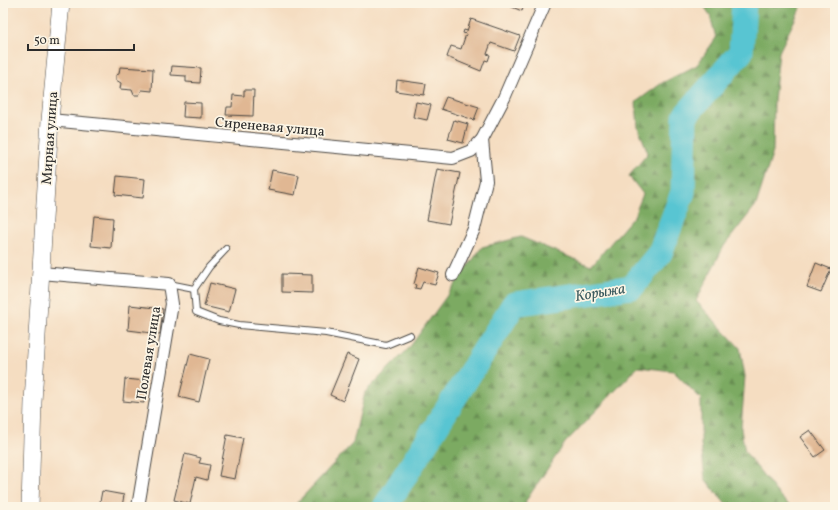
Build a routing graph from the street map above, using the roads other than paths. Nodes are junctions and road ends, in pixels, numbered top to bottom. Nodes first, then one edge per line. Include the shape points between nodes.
1 (61, 3) edge
2 (545, 3) edge
3 (50, 120) junction
4 (482, 140) junction
5 (226, 249) dead end
6 (41, 273) junction
7 (453, 275) dead end
8 (169, 284) junction
9 (194, 289) junction
10 (410, 334) dead end
11 (30, 507) edge
12 (138, 507) edge

1 - 3 street, Мирная улица
2 - 4 street, Сиреневая улица via 504,98
3 - 4 street, Сиреневая улица via 453,158 471,151
3 - 6 street, Мирная улица
4 - 7 street via 486,181 474,228
5 - 9 lane via 209,267
6 - 8 street
6 - 11 street, Мирная улица
8 - 9 lane
8 - 12 street, Полевая улица via 172,304
9 - 10 lane via 196,312 219,321 326,333 386,345

